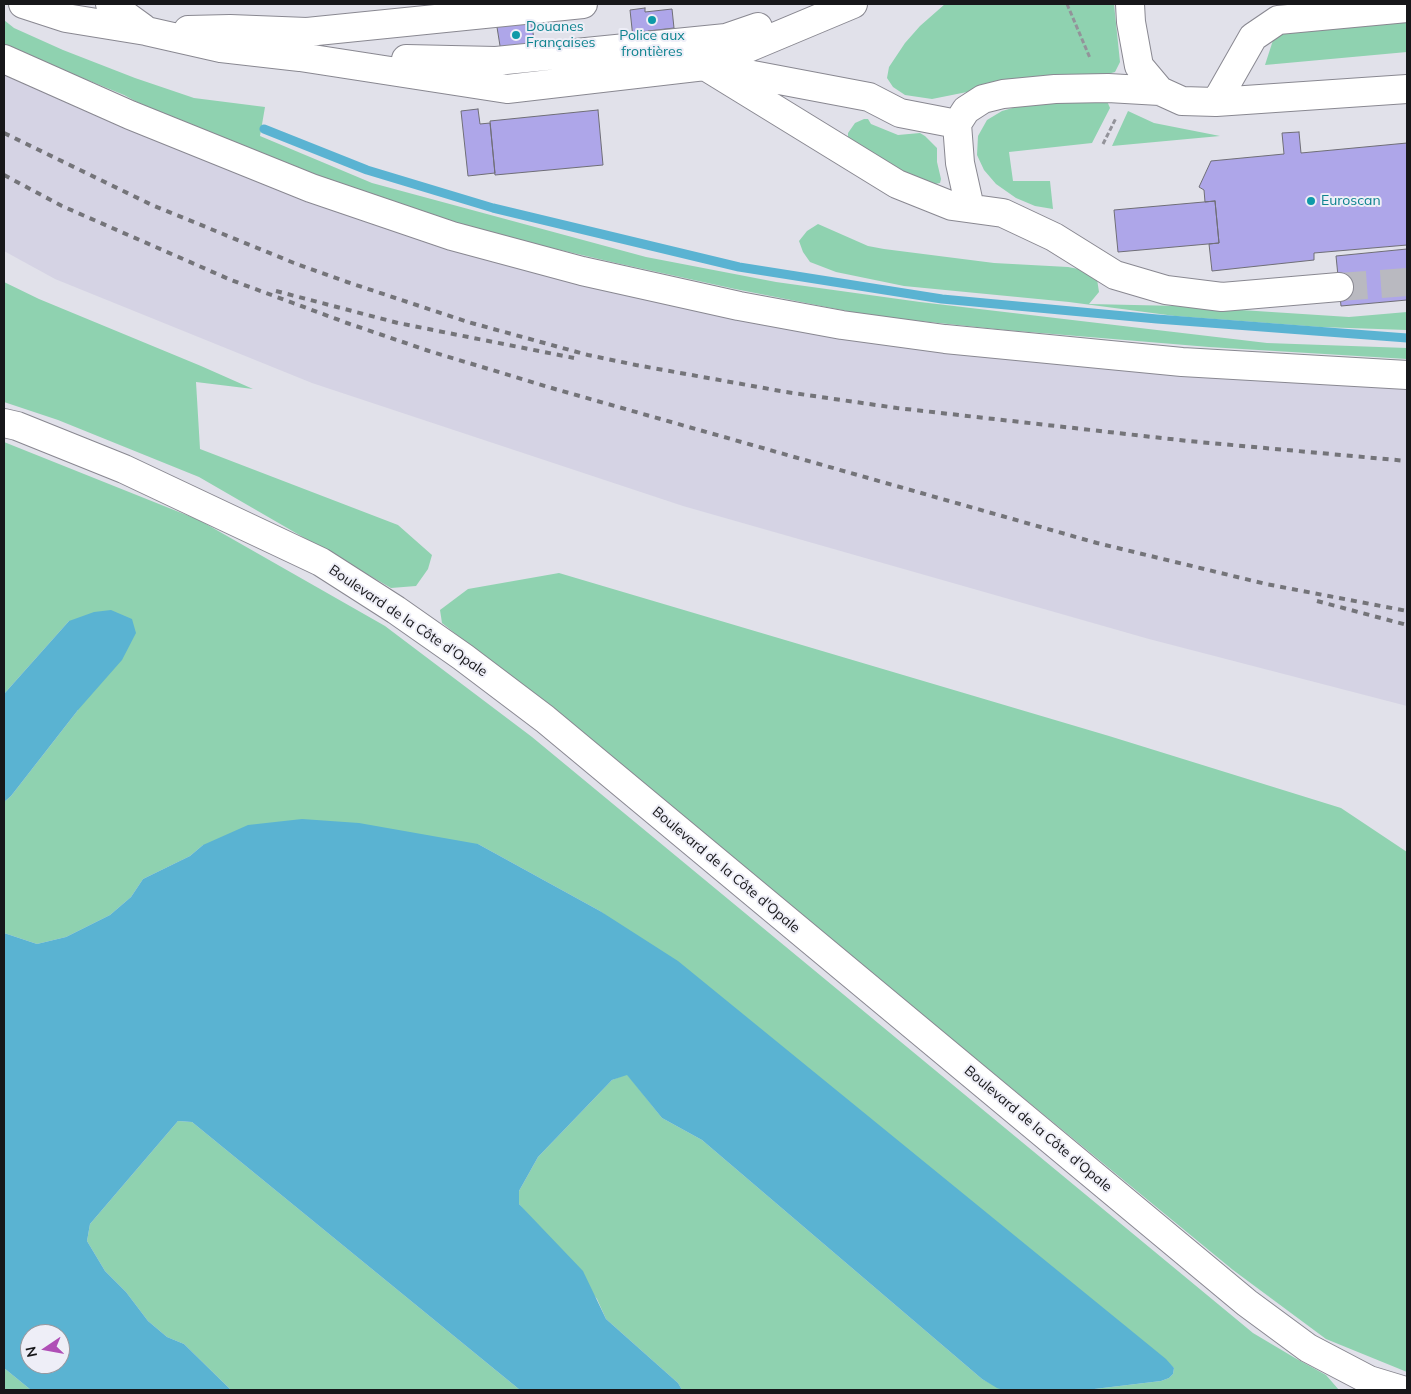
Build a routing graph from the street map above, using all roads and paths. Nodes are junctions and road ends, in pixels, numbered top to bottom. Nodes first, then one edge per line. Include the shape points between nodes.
1 (23, 4) edge
2 (85, 4) edge
3 (100, 4) edge
4 (110, 4) edge
5 (116, 4) edge
6 (121, 4) edge
7 (407, 4) edge
8 (583, 4) edge
9 (825, 4) edge
10 (853, 4) edge
11 (1130, 4) edge
12 (1407, 8) edge
13 (146, 31) junction
14 (304, 44) junction
15 (4, 59) edge
16 (705, 66) junction
17 (1407, 89) edge
18 (1160, 91) junction
19 (1216, 102) junction
20 (957, 124) junction
21 (970, 208) junction
22 (1339, 287) tunnel mouth
23 (1407, 375) edge
24 (4, 423) edge
25 (1402, 1390) edge

1 - 13 lane via 66,18
2 - 13 lane
3 - 13 lane
4 - 13 lane
5 - 13 lane
6 - 13 lane
7 - 14 lane
8 - 14 lane
9 - 14 lane via 726,38 496,61
10 - 16 lane
11 - 18 lane via 1139,66
12 - 19 lane via 1278,20 1253,37
13 - 14 lane via 221,48
14 - 16 lane via 507,89
15 - 23 lane via 130,115 311,188 452,236 591,273 748,308 945,339 1182,362
16 - 20 lane via 869,97 900,113
16 - 21 lane via 897,184 952,206
17 - 19 lane
18 - 19 lane via 1182,101
18 - 20 lane via 1099,88 1003,94 983,99 966,110
20 - 21 lane via 960,163
21 - 22 lane via 1003,213 1054,237 1115,275 1166,290 1222,297
24 - 25 lane, Boulevard de la Côte d'Opale via 124,469 313,558 396,610 546,719 1247,1303 1308,1348 1369,1380

